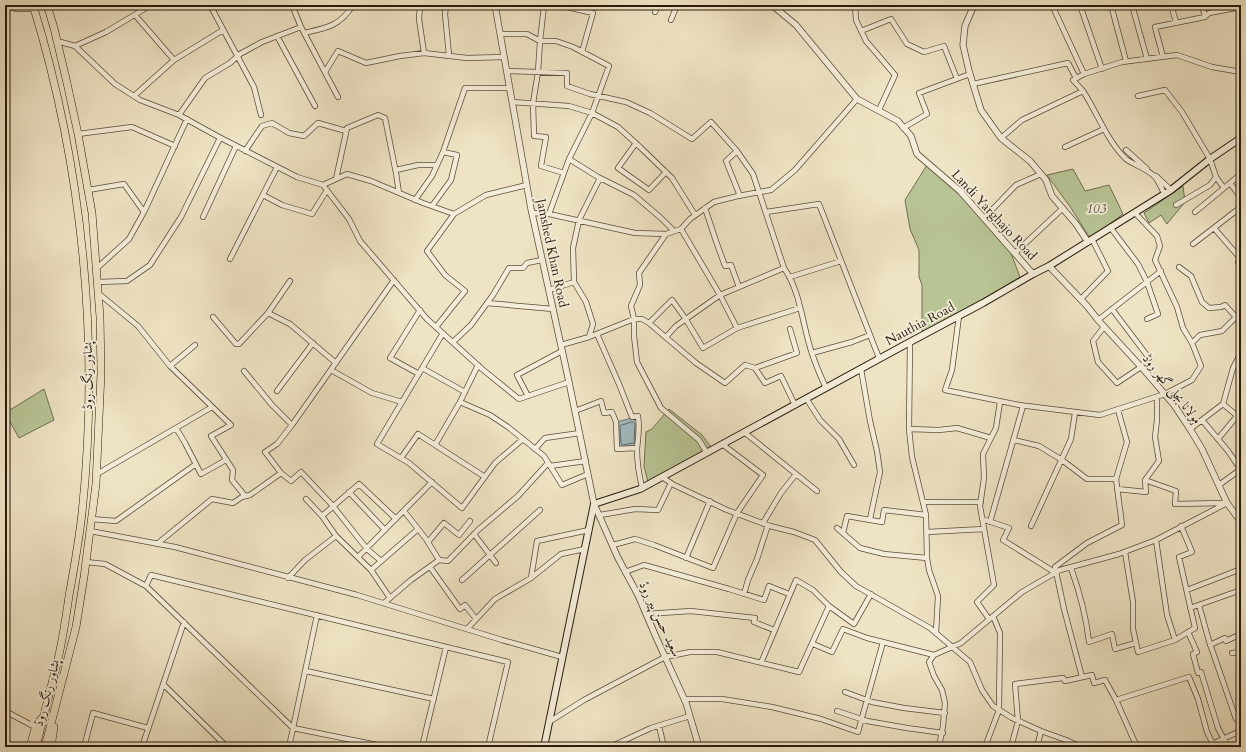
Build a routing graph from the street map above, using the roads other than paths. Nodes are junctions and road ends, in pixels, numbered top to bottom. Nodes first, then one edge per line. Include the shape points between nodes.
1 (47, 5) edge
2 (151, 5) edge
3 (210, 5) edge
4 (292, 5) edge
5 (353, 5) edge
6 (420, 5) edge
7 (446, 5) edge
8 (496, 5) edge
9 (504, 5) edge
10 (532, 5) edge
11 (658, 5) edge
12 (677, 5) edge
13 (772, 5) edge
14 (855, 5) edge
15 (974, 5) edge
16 (1052, 5) edge
17 (1080, 5) edge
18 (1111, 5) edge
19 (1132, 5) edge
20 (1171, 5) edge
21 (1202, 5) edge
22 (5, 6) edge
23 (544, 6) junction
24 (33, 7) edge
25 (1239, 7) edge
26 (655, 12) dead end
27 (135, 14) junction
28 (1205, 17) junction
29 (671, 20) dead end
30 (1176, 22) junction
31 (301, 28) junction
32 (223, 30) junction
33 (861, 31) junction
34 (304, 33) junction
35 (500, 34) junction
36 (277, 36) junction
37 (57, 41) junction
38 (540, 41) junction
39 (75, 46) junction
40 (582, 52) junction
41 (424, 53) junction
42 (449, 55) junction
43 (237, 56) junction
44 (504, 57) junction
45 (1163, 57) junction
46 (1147, 59) junction
47 (174, 60) junction
48 (1126, 61) junction
49 (1102, 69) junction
50 (507, 71) junction
51 (325, 72) junction
52 (538, 72) junction
53 (1241, 72) edge
54 (970, 74) junction
55 (1084, 74) junction
56 (1076, 78) junction
57 (957, 79) junction
58 (973, 84) junction
59 (510, 88) junction
60 (1083, 91) junction
61 (134, 96) junction
62 (598, 96) junction
63 (1138, 96) dead end
64 (338, 97) dead end
65 (857, 99) junction
66 (512, 102) junction
67 (533, 103) junction
68 (315, 106) dead end
69 (879, 110) junction
70 (592, 113) junction
71 (179, 115) junction
72 (261, 115) dead end
73 (187, 119) junction
74 (904, 128) junction
75 (1104, 129) junction
76 (346, 131) junction
77 (78, 134) junction
78 (220, 138) junction
79 (1001, 138) junction
80 (1241, 138) edge
81 (636, 143) junction
82 (175, 146) junction
83 (236, 146) junction
84 (1065, 147) dead end
85 (1126, 150) dead end
86 (246, 151) junction
87 (737, 151) junction
88 (443, 152) junction
89 (569, 159) junction
90 (1210, 159) junction
91 (437, 165) junction
92 (277, 167) junction
93 (396, 170) junction
94 (666, 172) junction
95 (564, 173) junction
96 (1041, 174) junction
97 (1241, 174) edge
98 (1216, 177) junction
99 (600, 178) junction
100 (336, 179) junction
101 (1230, 183) junction
102 (323, 185) junction
103 (527, 185) junction
104 (1224, 188) junction
105 (88, 190) junction
106 (327, 190) junction
107 (1171, 190) junction
108 (759, 192) junction
109 (399, 193) junction
110 (1164, 193) junction
111 (263, 195) junction
112 (740, 196) junction
113 (1241, 198) edge
114 (415, 200) junction
115 (1176, 204) dead end
116 (432, 206) junction
117 (705, 208) junction
118 (1063, 208) junction
119 (1241, 208) edge
120 (144, 212) junction
121 (766, 212) junction
122 (1194, 212) dead end
123 (532, 213) junction
124 (1135, 213) junction
125 (454, 214) junction
126 (549, 214) junction
127 (695, 215) junction
128 (203, 217) dead end
129 (984, 218) junction
130 (578, 220) junction
131 (1110, 227) junction
132 (1214, 228) junction
133 (681, 229) junction
134 (674, 231) junction
135 (666, 234) junction
136 (1090, 240) junction
137 (1193, 244) dead end
138 (1015, 253) junction
139 (230, 259) dead end
140 (542, 260) junction
141 (841, 261) junction
142 (1049, 266) junction
143 (1241, 266) edge
144 (1179, 267) dead end
145 (784, 268) junction
146 (96, 269) junction
147 (1161, 271) junction
148 (1033, 274) junction
149 (790, 277) junction
150 (394, 280) junction
151 (290, 281) dead end
152 (97, 282) junction
153 (574, 282) junction
154 (1147, 282) junction
155 (739, 287) junction
156 (549, 290) junction
157 (98, 293) junction
158 (720, 295) junction
159 (1081, 300) junction
160 (487, 303) junction
161 (800, 308) junction
162 (553, 309) junction
163 (1112, 309) junction
164 (420, 310) junction
165 (1241, 312) edge
166 (268, 313) junction
167 (959, 316) junction
168 (213, 317) dead end
169 (1236, 317) junction
170 (686, 318) junction
171 (634, 319) junction
172 (1147, 319) dead end
173 (1098, 320) junction
174 (649, 323) junction
175 (436, 327) junction
176 (1104, 327) junction
177 (737, 328) junction
178 (790, 329) dead end
179 (443, 333) junction
180 (597, 334) junction
181 (870, 334) junction
182 (589, 338) junction
183 (666, 338) junction
184 (453, 342) junction
185 (910, 342) junction
186 (313, 343) junction
187 (1192, 343) junction
188 (195, 345) dead end
189 (562, 348) junction
190 (812, 353) junction
191 (1240, 356) edge
192 (879, 358) junction
193 (1149, 358) dead end
194 (336, 363) junction
195 (478, 364) junction
196 (170, 366) junction
197 (1141, 367) junction
198 (422, 368) junction
199 (755, 368) junction
200 (861, 369) junction
201 (332, 370) junction
202 (244, 371) dead end
203 (418, 374) junction
204 (569, 382) junction
205 (826, 388) junction
206 (277, 391) dead end
207 (465, 392) junction
208 (1165, 394) junction
209 (528, 396) junction
210 (1157, 397) junction
211 (806, 398) junction
212 (402, 402) junction
213 (460, 402) junction
214 (1000, 402) junction
215 (1224, 404) junction
216 (795, 405) junction
217 (1023, 406) junction
218 (212, 407) junction
219 (1118, 410) junction
220 (575, 411) junction
221 (1075, 413) junction
222 (1239, 417) edge
223 (1202, 420) junction
224 (292, 425) junction
225 (176, 428) junction
226 (909, 429) junction
227 (1190, 429) junction
228 (744, 432) junction
229 (580, 433) junction
230 (991, 438) junction
231 (523, 439) junction
232 (1218, 439) junction
233 (1014, 440) junction
234 (722, 444) junction
235 (435, 445) junction
236 (638, 448) junction
237 (535, 449) junction
238 (707, 452) junction
239 (401, 458) junction
240 (226, 460) junction
241 (1062, 460) junction
242 (586, 461) junction
243 (196, 464) junction
244 (549, 465) junction
245 (854, 465) dead end
246 (1241, 470) edge
247 (281, 473) junction
248 (97, 474) junction
249 (588, 474) junction
250 (796, 474) junction
251 (485, 476) junction
252 (662, 477) junction
253 (1116, 479) junction
254 (1145, 480) junction
255 (432, 482) junction
256 (671, 483) junction
257 (1219, 486) junction
258 (642, 488) junction
259 (1117, 489) junction
260 (817, 491) dead end
261 (349, 492) junction
262 (245, 496) junction
263 (306, 499) dead end
264 (710, 501) junction
265 (923, 502) junction
266 (981, 502) junction
267 (1227, 503) junction
268 (594, 504) junction
269 (332, 506) junction
270 (540, 510) dead end
271 (404, 511) junction
272 (736, 513) junction
273 (600, 515) junction
274 (926, 515) junction
275 (322, 516) junction
276 (91, 519) junction
277 (396, 519) junction
278 (870, 519) junction
279 (982, 519) junction
280 (470, 521) dead end
281 (990, 522) junction
282 (1241, 522) edge
283 (766, 524) junction
284 (1031, 526) dead end
285 (1181, 526) junction
286 (837, 528) dead end
287 (418, 529) junction
288 (984, 529) junction
289 (385, 530) junction
290 (589, 530) junction
291 (90, 531) junction
292 (927, 532) junction
293 (843, 533) junction
294 (474, 534) junction
295 (336, 536) junction
296 (1156, 540) junction
297 (428, 542) junction
298 (157, 544) junction
299 (613, 545) junction
300 (367, 549) junction
301 (585, 549) junction
302 (1125, 552) junction
303 (490, 555) junction
304 (358, 557) junction
305 (686, 558) junction
306 (927, 558) junction
307 (439, 560) junction
308 (86, 562) junction
309 (381, 562) junction
310 (496, 563) dead end
311 (430, 567) junction
312 (1071, 568) junction
313 (1241, 569) edge
314 (371, 570) junction
315 (625, 572) junction
316 (1056, 573) junction
317 (288, 578) junction
318 (531, 578) junction
319 (462, 580) dead end
320 (146, 586) junction
321 (1187, 590) junction
322 (1241, 590) edge
323 (744, 594) junction
324 (789, 594) junction
325 (871, 594) junction
326 (390, 598) junction
327 (384, 603) junction
328 (1199, 605) junction
329 (829, 606) junction
330 (1190, 608) junction
331 (646, 614) junction
332 (317, 615) junction
333 (991, 617) junction
334 (476, 619) junction
335 (184, 622) junction
336 (467, 629) junction
337 (774, 630) junction
338 (1188, 632) junction
339 (936, 633) junction
340 (1241, 634) edge
341 (1176, 640) junction
342 (883, 642) junction
343 (1136, 643) junction
344 (812, 644) junction
345 (1210, 645) junction
346 (446, 647) junction
347 (952, 647) junction
348 (1241, 652) edge
349 (1232, 653) dead end
350 (934, 655) junction
351 (562, 657) junction
352 (665, 657) junction
353 (761, 663) junction
354 (306, 670) junction
355 (1082, 677) junction
356 (163, 684) junction
357 (845, 692) dead end
358 (434, 699) junction
359 (685, 699) junction
360 (868, 700) junction
361 (1116, 700) junction
362 (837, 710) dead end
363 (998, 710) junction
364 (5, 711) edge
365 (944, 713) junction
366 (690, 716) junction
367 (43, 717) junction
368 (53, 717) junction
369 (1241, 717) edge
370 (862, 719) junction
371 (1018, 721) junction
372 (549, 722) junction
373 (659, 726) junction
374 (35, 727) junction
375 (148, 728) junction
376 (293, 728) junction
377 (1041, 731) junction
378 (943, 733) junction
379 (1241, 733) edge
380 (1224, 739) junction
381 (1213, 744) junction
382 (30, 747) edge
383 (36, 747) edge
384 (45, 747) edge
385 (51, 747) edge
386 (84, 747) edge
387 (142, 747) edge
388 (224, 747) edge
389 (289, 747) edge
390 (387, 747) edge
391 (422, 747) edge
392 (488, 747) edge
393 (544, 747) edge
394 (610, 747) edge
395 (664, 747) edge
396 (699, 747) edge
397 (939, 747) edge
398 (985, 747) edge
399 (1012, 747) edge
400 (1037, 747) edge
401 (1081, 747) edge
402 (1137, 747) edge
403 (1206, 747) edge
404 (1228, 747) edge

1 - 37 highway, پشاور رنگ روڈ
2 - 27 street
3 - 32 street
4 - 31 street
5 - 34 street via 339,22
6 - 41 street via 419,19
7 - 42 street
8 - 9 street
8 - 35 street, Jamshed Khan Road
10 - 23 street
11 - 26 street
12 - 29 street
13 - 65 street, Landi Yarghajo Road via 796,25
14 - 33 street via 856,20
15 - 54 street via 965,26 963,45
16 - 55 street
17 - 49 street
18 - 48 street
19 - 46 street
20 - 30 street
21 - 28 street
22 - 24 street via 17,9
23 - 38 street
23 - 40 street via 558,5 594,14
24 - 367 highway, پشاور رنگ روڈ via 66,137 84,265 88,370 88,427 82,514 58,658
25 - 28 street via 1209,13
27 - 39 street via 106,32
27 - 47 street
28 - 30 street
30 - 45 street via 1155,27
31 - 34 street
31 - 36 street
32 - 43 street
32 - 47 street
33 - 57 street via 891,19 907,44 924,52 944,46
33 - 69 street via 866,41 895,75
34 - 51 street
35 - 38 street via 527,34
35 - 44 street, Jamshed Khan Road
36 - 43 street
36 - 68 street
37 - 39 street
37 - 77 highway, پشاور رنگ روڈ
38 - 40 street via 556,41
38 - 52 street
39 - 61 street via 115,84
40 - 62 street via 609,66
41 - 42 street
41 - 51 street via 366,63 338,51
42 - 44 street via 468,58
43 - 71 street via 205,78
43 - 72 street via 254,87
44 - 50 street, Jamshed Khan Road
45 - 46 street
45 - 53 street via 1177,55 1212,67
46 - 48 street
47 - 61 street
48 - 49 street
49 - 55 street
50 - 52 street
50 - 59 street, Jamshed Khan Road
51 - 64 street
52 - 62 street via 567,73 567,86
52 - 67 street
54 - 57 street
54 - 58 street
55 - 56 street
56 - 58 street via 1068,63
56 - 60 street via 1073,80
57 - 74 street via 919,94 927,114
58 - 79 street via 981,110
59 - 66 street, Jamshed Khan Road
59 - 88 street via 465,88
60 - 75 street
60 - 79 street via 1022,120
61 - 71 street
62 - 70 street
62 - 87 street via 626,102 650,113 692,139 711,122
63 - 90 street via 1165,90 1182,112
65 - 69 street, Landi Yarghajo Road
65 - 108 street via 795,170 771,190
66 - 67 street
66 - 103 street, Jamshed Khan Road
67 - 70 street via 569,106
67 - 95 street via 534,136 546,137 541,166
69 - 74 street, Landi Yarghajo Road via 898,121
70 - 81 street via 618,127
70 - 89 street
71 - 73 street
73 - 78 street
73 - 82 street
74 - 129 street, Landi Yarghajo Road via 918,154 960,191
75 - 84 street
75 - 110 street via 1127,159 1154,176
76 - 86 street via 318,123 304,136 289,133 272,123 262,126
76 - 93 street via 347,128 378,114 386,118
76 - 100 street
77 - 82 street via 132,126
77 - 105 highway, پشاور رنگ روڈ
78 - 83 street
78 - 152 street via 181,217 150,265 127,281
79 - 96 street via 1030,161
80 - 90 main road, Nauthia Road
81 - 94 street
81 - 94 street via 618,168 649,190
82 - 120 street
83 - 86 street
83 - 128 street
85 - 107 street
86 - 92 street
87 - 108 street via 752,174
87 - 112 street via 726,161
88 - 91 street
88 - 116 street via 457,154 451,180
89 - 95 street
89 - 99 street
90 - 98 street
90 - 107 main road, Nauthia Road
91 - 93 street via 418,165
91 - 114 street
92 - 102 street via 297,177
92 - 111 street
93 - 109 street
94 - 127 street
95 - 126 street
96 - 118 street via 1052,196
96 - 129 street via 1016,185
97 - 101 street
98 - 104 street
98 - 115 street via 1210,185
99 - 130 street
99 - 134 street via 634,195
100 - 102 street
100 - 109 street via 347,174
101 - 104 street
101 - 113 street
102 - 106 street
103 - 123 street, Jamshed Khan Road
103 - 125 street via 486,195
104 - 122 street
105 - 120 street via 124,184
105 - 146 highway, پشاور رنگ روڈ
106 - 111 street via 312,214 282,205
106 - 150 street via 350,219 360,241
107 - 110 main road, Nauthia Road
108 - 112 street
108 - 121 street
109 - 114 street
110 - 124 main road, Nauthia Road
111 - 139 street
112 - 117 street via 714,202
114 - 116 street
116 - 125 street
117 - 127 street
117 - 155 street via 725,266 731,265
118 - 136 street
118 - 138 street
119 - 132 street
120 - 146 street via 129,239
121 - 141 street via 819,204
121 - 145 street
123 - 126 street
123 - 140 street, Jamshed Khan Road
124 - 131 main road, Nauthia Road
124 - 147 street via 1157,236 1160,246 1155,260
125 - 175 street via 427,251 445,275 465,291
126 - 130 street
127 - 133 street
129 - 138 street, Landi Yarghajo Road
130 - 135 street via 635,233
130 - 153 street via 573,248
131 - 136 main road, Nauthia Road
131 - 154 street via 1138,264
132 - 137 street
132 - 143 street via 1240,258 1238,262
133 - 134 street
133 - 158 street
134 - 135 street
135 - 171 street via 639,273 640,285 631,306
136 - 142 main road, Nauthia Road
136 - 159 street via 1108,271
138 - 148 street, Landi Yarghajo Road
140 - 156 street, Jamshed Khan Road
140 - 160 street via 527,263 523,268 509,268
141 - 149 street
141 - 181 street
142 - 148 main road, Nauthia Road
142 - 159 street, مولانا بجلی گھر روڈ
144 - 169 street via 1191,276 1202,302 1209,308 1226,305
145 - 149 street
145 - 155 street
146 - 152 highway, پشاور رنگ روڈ
147 - 154 street
147 - 187 street via 1183,328
148 - 167 main road, Nauthia Road
149 - 161 street
150 - 164 street
150 - 194 street
151 - 166 street
152 - 157 highway, پشاور رنگ روڈ
153 - 156 street
153 - 182 street via 586,302 593,324
154 - 163 street
154 - 172 street via 1158,314
155 - 158 street
156 - 162 street, Jamshed Khan Road
157 - 196 street via 138,326
157 - 248 highway, پشاور رنگ روڈ via 101,373
158 - 170 street
158 - 177 street
159 - 173 street, مولانا بجلی گھر روڈ
160 - 162 street
160 - 184 street via 471,325
161 - 177 street
161 - 190 street
162 - 189 street, Jamshed Khan Road
163 - 173 street
163 - 193 street
164 - 175 street
164 - 203 street via 390,358
165 - 169 street
166 - 168 street via 238,345
166 - 186 street via 290,324
167 - 185 main road, Nauthia Road
167 - 214 street via 952,370 945,390
169 - 187 street via 1222,331 1200,335
170 - 174 street via 672,300
170 - 177 street via 703,348
170 - 183 street
171 - 174 street via 642,319
171 - 180 street
171 - 238 street via 637,362 661,408 699,440
173 - 176 street, مولانا بجلی گھر روڈ
174 - 183 street
175 - 179 street
176 - 197 street, مولانا بجلی گھر روڈ
176 - 197 street via 1093,341 1098,362 1118,383
178 - 199 street via 797,353
179 - 184 street
179 - 198 street
180 - 182 street
180 - 236 street via 632,417 638,416
181 - 190 street
181 - 192 street
182 - 189 street
183 - 199 street via 725,383 745,365
184 - 195 street
185 - 192 main road, Nauthia Road
185 - 226 street
186 - 194 street
186 - 206 street
187 - 208 street via 1201,366 1192,380
188 - 196 street
189 - 204 street, Jamshed Khan Road
189 - 209 street via 517,375
190 - 205 street
191 - 215 street
192 - 200 main road, Nauthia Road
194 - 201 street
195 - 207 street
195 - 209 street via 519,399
196 - 218 street
197 - 208 street, مولانا بجلی گھر روڈ
198 - 203 street
198 - 207 street
199 - 216 street via 765,383 781,376
200 - 205 main road, Nauthia Road
200 - 278 street via 880,472
201 - 212 street via 372,393
201 - 224 street
202 - 224 street
203 - 212 street
204 - 209 street
204 - 220 street, Jamshed Khan Road
205 - 211 main road, Nauthia Road
207 - 213 street
208 - 210 street
208 - 227 street, مولانا بجلی گھر روڈ
210 - 219 street
210 - 254 street via 1155,437 1159,461
211 - 216 main road, Nauthia Road
211 - 245 street via 820,420 838,439
212 - 239 street via 377,444
213 - 231 street via 490,415
213 - 235 street
214 - 217 street
214 - 230 street via 996,428
215 - 222 street
215 - 223 street
216 - 228 main road, Nauthia Road
217 - 221 street
217 - 233 street
218 - 225 street
218 - 240 street via 231,424 211,436
219 - 221 street via 1100,415
219 - 253 street via 1127,442
220 - 229 street, Jamshed Khan Road
220 - 236 street via 601,401 604,414 612,412 616,422 617,449
221 - 241 street via 1071,439
222 - 232 street
223 - 227 street
223 - 232 street
224 - 247 street via 278,444 265,452
225 - 243 street
225 - 248 street
226 - 230 street via 957,428
226 - 265 street via 912,457
227 - 257 street, مولانا بجلی گھر روڈ
228 - 234 main road, Nauthia Road
228 - 250 street
229 - 237 street via 545,438
229 - 242 street, Jamshed Khan Road
230 - 266 street via 983,454
231 - 237 street
231 - 251 street via 495,463
232 - 246 street
233 - 241 street via 1039,446
233 - 281 street
234 - 238 main road, Nauthia Road
234 - 272 street via 763,475
235 - 239 street via 418,434
235 - 251 street
236 - 258 street via 638,474
237 - 244 street via 544,456
238 - 252 main road, Nauthia Road
239 - 255 street
240 - 243 street via 201,474
240 - 262 street via 233,470 232,480
241 - 253 street via 1087,479
241 - 284 street
242 - 244 street
242 - 249 street, Jamshed Khan Road
243 - 276 street via 116,521
244 - 249 street via 562,485
244 - 294 street
246 - 257 street
247 - 262 street
247 - 269 street via 291,481 301,472
248 - 276 highway, پشاور رنگ روڈ
249 - 268 street, Jamshed Khan Road
250 - 260 street
250 - 283 street via 781,493
251 - 255 street via 462,508
252 - 256 street
252 - 258 main road, Nauthia Road
253 - 259 street
254 - 259 street via 1146,492
254 - 267 street via 1176,491 1175,504
255 - 271 street
256 - 264 street
256 - 273 street via 658,510
257 - 267 street, مولانا بجلی گھر روڈ
258 - 268 main road, Nauthia Road
259 - 316 street via 1122,525 1087,543 1055,567
261 - 269 street
261 - 277 street via 359,484
261 - 289 street
262 - 298 street via 233,503 212,499
263 - 275 street
264 - 272 street
264 - 305 street
265 - 266 street
265 - 274 street
266 - 279 street
267 - 282 street, مولانا بجلی گھر روڈ
267 - 285 street
268 - 273 street, سعید حسن پیر روڈ
268 - 290 main road
269 - 275 street
269 - 300 street
270 - 303 street
271 - 277 street
271 - 287 street
272 - 283 street
272 - 305 street via 714,568
273 - 299 street, سعید حسن پیر روڈ
274 - 278 street via 884,510 882,522
274 - 292 street
275 - 295 street
276 - 291 highway, پشاور رنگ روڈ
277 - 289 street
278 - 293 street via 847,516
279 - 281 street
279 - 288 street
280 - 297 street via 459,535 444,523
281 - 316 street via 1008,528 1003,540
283 - 323 street via 757,560
283 - 325 street via 815,540 841,572 856,586
285 - 296 street
285 - 321 street via 1192,552 1179,557
286 - 293 street
287 - 297 street
287 - 309 street
288 - 292 street
288 - 333 street via 994,586 977,602
289 - 300 street
290 - 301 main road
290 - 318 street via 537,541
291 - 298 street
291 - 308 highway, پشاور رنگ روڈ
292 - 306 street
293 - 306 street via 860,548 884,554
294 - 303 street
294 - 307 street via 448,561
295 - 304 street
295 - 317 street via 305,560
296 - 302 street
296 - 341 street via 1167,615
297 - 307 street
298 - 317 street
299 - 305 street via 635,539
299 - 315 street, سعید حسن پیر روڈ
300 - 304 street
300 - 309 street
301 - 318 street via 561,554
301 - 351 main road
302 - 312 street
302 - 343 street
303 - 310 street
303 - 319 street
304 - 314 street
306 - 339 street via 938,596
307 - 311 street
308 - 320 street via 105,564
308 - 368 highway, پشاور رنگ روڈ via 76,627
309 - 314 street
311 - 326 street
311 - 334 street via 460,609 465,605
312 - 316 street
312 - 343 street via 1081,596 1090,642 1112,634 1115,649
313 - 321 street
314 - 326 street
315 - 323 street via 644,565
315 - 331 street, سعید حسن پیر روڈ
316 - 333 street via 1022,592
316 - 355 street
317 - 327 street
318 - 334 street via 495,599
320 - 332 street via 151,575
320 - 335 street
321 - 330 street
322 - 328 street
323 - 324 street via 764,600 769,586
324 - 329 street via 796,580 813,590
324 - 337 street
325 - 329 street via 854,624
325 - 339 street
326 - 327 street
327 - 336 street
328 - 330 street
328 - 345 street
329 - 344 street
330 - 338 street via 1195,628
331 - 337 street via 691,611 740,616 755,618 754,622
331 - 352 street, سعید حسن پیر روڈ
332 - 346 street
332 - 354 street
333 - 347 street
333 - 363 street via 1000,633
334 - 336 street
335 - 356 street
335 - 376 street
336 - 351 street
337 - 353 street
338 - 341 street
338 - 380 street via 1197,652 1193,654 1198,673 1201,672 1218,728
339 - 347 street
340 - 345 street
341 - 343 street via 1138,652
342 - 344 street via 843,629 832,652
342 - 350 street
342 - 360 street
344 - 353 street via 799,672
345 - 369 street via 1236,719
346 - 358 street
346 - 392 street via 508,662
347 - 350 street
347 - 363 street via 970,662 982,690
348 - 349 street
350 - 365 street via 929,662 942,690
351 - 372 main road
352 - 353 street via 690,652 717,652
352 - 359 street, سعید حسن پیر روڈ
352 - 372 street via 584,700
354 - 358 street
354 - 376 street
355 - 361 street via 1092,675 1094,683 1105,680
355 - 371 street via 1065,681 1063,678 1015,684
356 - 375 street
356 - 388 street via 225,745
357 - 360 street
358 - 391 street
359 - 366 street, سعید حسن پیر روڈ
359 - 370 street via 722,699 772,707 821,719 858,732
360 - 365 street
360 - 370 street
361 - 381 street via 1189,677
361 - 402 street
362 - 370 street
363 - 371 street
363 - 398 street
364 - 374 street
365 - 378 street
366 - 373 street
366 - 396 street, سعید حسن پیر روڈ
367 - 374 highway
367 - 383 highway, پشاور رنگ روڈ
368 - 384 highway, پشاور رنگ روڈ
368 - 385 highway
370 - 378 street
371 - 377 street
371 - 399 street
372 - 393 main road
373 - 394 street
373 - 395 street
374 - 382 highway
375 - 386 street via 93,713
375 - 387 street
376 - 389 street
376 - 390 street
377 - 400 street
377 - 401 street
378 - 397 street
379 - 380 street via 1240,731
380 - 381 street
380 - 404 street
381 - 403 street

